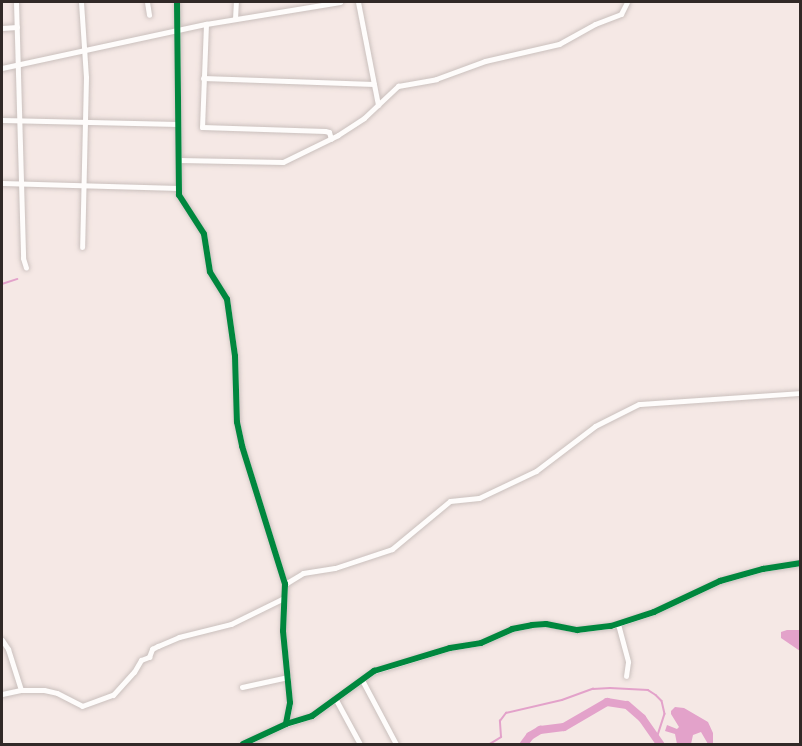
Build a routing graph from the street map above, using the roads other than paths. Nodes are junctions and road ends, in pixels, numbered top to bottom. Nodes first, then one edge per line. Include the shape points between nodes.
1 (16, 2) edge
2 (81, 2) edge
3 (147, 2) edge
4 (177, 2) edge
5 (236, 2) edge
6 (340, 2) edge
7 (358, 2) edge
8 (627, 2) edge
9 (149, 15) dead end
10 (235, 19) junction
11 (206, 24) junction
12 (17, 27) junction
13 (2, 28) edge
14 (178, 30) junction
15 (86, 51) junction
16 (18, 64) junction
17 (2, 69) edge
18 (203, 78) junction
19 (374, 84) junction
20 (378, 105) junction
21 (2, 120) edge
22 (20, 120) junction
23 (85, 123) junction
24 (178, 124) junction
25 (331, 139) junction
26 (179, 160) junction
27 (2, 183) edge
28 (22, 183) junction
29 (84, 186) junction
30 (179, 188) junction
31 (82, 247) dead end
32 (26, 268) dead end
33 (801, 393) edge
34 (801, 563) edge
35 (285, 584) junction
36 (284, 598) junction
37 (618, 624) junction
38 (2, 640) edge
39 (626, 676) dead end
40 (288, 677) junction
41 (362, 680) junction
42 (242, 687) dead end
43 (21, 690) junction
44 (2, 694) edge
45 (335, 698) junction
46 (286, 723) junction
47 (243, 744) edge
48 (360, 744) edge
49 (396, 744) edge

1 - 12 street
2 - 15 street
3 - 9 street
4 - 14 street
5 - 10 street
6 - 10 street
7 - 19 street
8 - 20 street via 621,14 559,44 398,86
10 - 11 street
11 - 14 street
11 - 18 street
12 - 13 street
12 - 16 street
14 - 15 street
14 - 24 street
15 - 16 street
15 - 23 street
16 - 17 street
16 - 22 street
18 - 19 street
18 - 25 street via 202,127 325,131
19 - 20 street
20 - 25 street
21 - 22 street
22 - 23 street
22 - 28 street
23 - 24 street
23 - 29 street
24 - 26 street
25 - 26 street via 283,162
26 - 30 street
27 - 28 street
28 - 29 street
28 - 32 street
29 - 30 street
29 - 31 street
30 - 35 street via 179,195 204,234 210,272 227,299 235,356 237,422
33 - 35 street via 639,404 595,426 536,471 479,498 450,501 392,549 335,568 303,573
34 - 37 street via 720,581
35 - 36 street
36 - 40 street
36 - 43 street via 231,624 179,637 152,649 113,695 82,706 57,693
37 - 39 street via 628,662
37 - 41 street via 586,630 539,624 513,629 481,643 450,648 374,671
38 - 43 street
40 - 42 street
40 - 46 street via 290,703
41 - 45 street
41 - 49 street
43 - 44 street
45 - 46 street via 306,720
45 - 48 street
46 - 47 street

